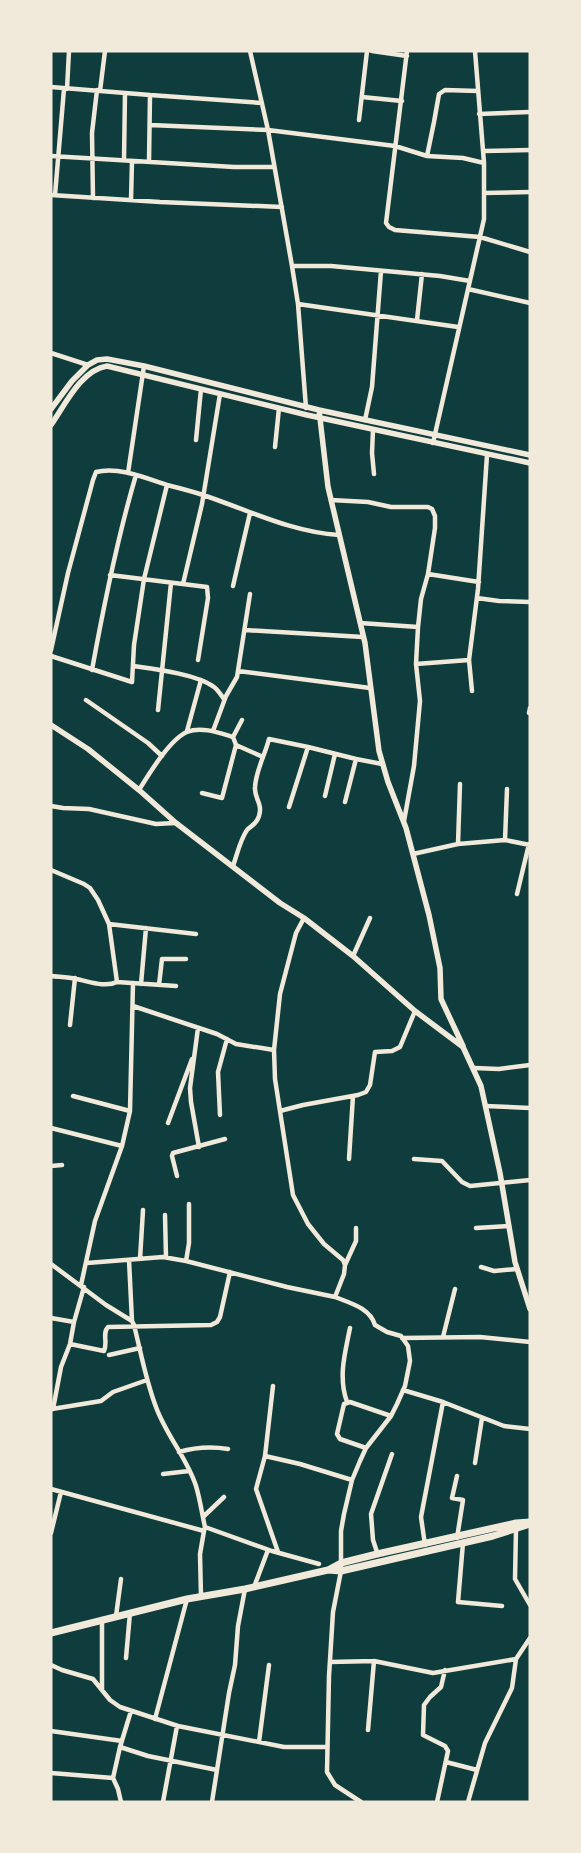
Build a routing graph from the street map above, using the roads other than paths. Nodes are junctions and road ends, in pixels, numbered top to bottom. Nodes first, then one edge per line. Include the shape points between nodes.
1 (69, 51) edge
2 (105, 51) edge
3 (250, 51) edge
4 (367, 51) edge
5 (372, 51) edge
6 (475, 51) edge
7 (407, 53) edge
8 (51, 87) edge
9 (65, 89) junction
10 (478, 90) junction
11 (98, 91) junction
12 (125, 93) junction
13 (150, 95) junction
14 (362, 97) junction
15 (402, 101) junction
16 (262, 103) junction
17 (530, 112) edge
18 (479, 114) junction
19 (359, 120) dead end
20 (150, 125) junction
21 (268, 130) junction
22 (395, 146) junction
23 (530, 150) edge
24 (483, 152) junction
25 (51, 156) edge
26 (426, 156) junction
27 (59, 157) junction
28 (93, 158) junction
29 (124, 160) junction
30 (132, 161) junction
31 (150, 162) junction
32 (484, 163) junction
33 (274, 166) junction
34 (530, 192) edge
35 (484, 193) junction
36 (53, 195) edge
37 (93, 198) junction
38 (131, 200) junction
39 (282, 207) junction
40 (480, 237) junction
41 (530, 252) edge
42 (292, 266) junction
43 (381, 271) junction
44 (422, 274) junction
45 (470, 281) junction
46 (468, 288) junction
47 (530, 302) edge
48 (298, 304) junction
49 (377, 315) junction
50 (417, 320) junction
51 (458, 327) junction
52 (51, 353) edge
53 (88, 365) junction
54 (144, 366) junction
55 (142, 374) junction
56 (72, 382) junction
57 (78, 386) junction
58 (202, 389) junction
59 (220, 394) junction
60 (306, 407) junction
61 (279, 408) junction
62 (51, 409) edge
63 (319, 410) junction
64 (307, 414) junction
65 (320, 418) junction
66 (365, 420) junction
67 (51, 425) edge
68 (373, 430) junction
69 (435, 436) junction
70 (196, 440) dead end
71 (433, 443) junction
72 (275, 447) dead end
73 (487, 455) junction
74 (530, 455) edge
75 (530, 463) edge
76 (128, 473) junction
77 (374, 474) dead end
78 (136, 475) junction
79 (167, 485) junction
80 (204, 495) junction
81 (331, 500) junction
82 (250, 513) junction
83 (339, 535) junction
84 (428, 574) junction
85 (110, 575) junction
86 (143, 580) junction
87 (479, 582) junction
88 (172, 583) junction
89 (183, 584) junction
90 (233, 586) dead end
91 (250, 594) dead end
92 (477, 598) junction
93 (530, 602) edge
94 (360, 623) junction
95 (418, 627) junction
96 (245, 630) junction
97 (363, 637) junction
98 (51, 650) edge
99 (51, 656) edge
100 (198, 660) dead end
101 (469, 660) junction
102 (416, 664) junction
103 (133, 666) junction
104 (92, 670) junction
105 (163, 670) junction
106 (238, 671) junction
107 (201, 680) junction
108 (370, 688) junction
109 (472, 691) dead end
110 (224, 699) junction
111 (86, 700) dead end
112 (158, 710) dead end
113 (242, 720) dead end
114 (51, 725) edge
115 (187, 731) junction
116 (213, 731) junction
117 (233, 737) junction
118 (236, 746) junction
119 (308, 746) junction
120 (336, 754) junction
121 (162, 756) junction
122 (263, 756) junction
123 (356, 759) junction
124 (382, 764) junction
125 (460, 784) dead end
126 (507, 789) dead end
127 (139, 790) junction
128 (202, 793) dead end
129 (326, 796) dead end
130 (345, 802) dead end
131 (51, 806) edge
132 (289, 807) dead end
133 (176, 822) junction
134 (403, 822) junction
135 (505, 840) junction
136 (458, 844) junction
137 (529, 844) edge
138 (413, 854) junction
139 (233, 866) junction
140 (51, 870) edge
141 (517, 894) dead end
142 (304, 918) junction
143 (370, 918) dead end
144 (110, 924) junction
145 (146, 928) junction
146 (196, 934) dead end
147 (353, 956) junction
148 (186, 958) dead end
149 (51, 976) edge
150 (76, 978) junction
151 (117, 982) junction
152 (133, 984) junction
153 (140, 984) junction
154 (158, 985) junction
155 (176, 986) dead end
156 (132, 1006) junction
157 (415, 1011) junction
158 (70, 1025) dead end
159 (198, 1028) junction
160 (227, 1039) junction
161 (464, 1047) junction
162 (274, 1050) junction
163 (194, 1055) junction
164 (530, 1065) edge
165 (474, 1068) junction
166 (74, 1096) dead end
167 (353, 1096) junction
168 (485, 1106) junction
169 (530, 1108) edge
170 (130, 1111) junction
171 (280, 1111) junction
172 (220, 1115) dead end
173 (168, 1123) dead end
174 (51, 1128) edge
175 (225, 1139) dead end
176 (122, 1146) junction
177 (199, 1147) junction
178 (348, 1159) dead end
179 (414, 1159) dead end
180 (51, 1166) edge
181 (62, 1166) dead end
182 (177, 1176) dead end
183 (530, 1180) edge
184 (502, 1182) junction
185 (189, 1204) dead end
186 (143, 1210) dead end
187 (165, 1215) dead end
188 (509, 1226) junction
189 (356, 1228) dead end
190 (476, 1228) dead end
191 (166, 1257) junction
192 (140, 1259) junction
193 (129, 1260) junction
194 (186, 1261) junction
195 (87, 1263) junction
196 (51, 1264) edge
197 (345, 1265) junction
198 (481, 1267) dead end
199 (517, 1269) junction
200 (230, 1272) junction
201 (83, 1286) junction
202 (455, 1288) dead end
203 (335, 1297) junction
204 (530, 1310) edge
205 (51, 1318) edge
206 (74, 1322) junction
207 (133, 1323) junction
208 (350, 1328) dead end
209 (443, 1337) junction
210 (402, 1338) junction
211 (530, 1342) edge
212 (70, 1344) junction
213 (140, 1348) junction
214 (109, 1355) dead end
215 (147, 1380) junction
216 (273, 1386) dead end
217 (403, 1390) junction
218 (347, 1402) junction
219 (442, 1402) junction
220 (52, 1409) edge
221 (391, 1416) junction
222 (482, 1418) junction
223 (530, 1429) edge
224 (366, 1448) junction
225 (228, 1449) dead end
226 (179, 1452) junction
227 (392, 1454) dead end
228 (265, 1456) junction
229 (475, 1463) dead end
230 (189, 1471) junction
231 (164, 1474) dead end
232 (457, 1476) dead end
233 (352, 1480) junction
234 (51, 1489) edge
235 (60, 1492) junction
236 (224, 1497) dead end
237 (203, 1517) junction
238 (530, 1523) edge
239 (204, 1529) junction
240 (516, 1530) junction
241 (51, 1533) edge
242 (458, 1541) junction
243 (426, 1548) junction
244 (268, 1550) junction
245 (278, 1552) junction
246 (378, 1558) junction
247 (319, 1564) dead end
248 (341, 1567) junction
249 (121, 1579) dead end
250 (254, 1587) junction
251 (245, 1589) junction
252 (201, 1596) junction
253 (187, 1599) junction
254 (530, 1605) edge
255 (502, 1606) dead end
256 (130, 1613) junction
257 (116, 1616) junction
258 (102, 1619) junction
259 (52, 1630) edge
260 (530, 1638) edge
261 (126, 1658) dead end
262 (516, 1659) junction
263 (374, 1661) junction
264 (330, 1662) junction
265 (51, 1665) edge
266 (269, 1665) dead end
267 (445, 1670) junction
268 (102, 1690) junction
269 (131, 1711) junction
270 (155, 1719) junction
271 (177, 1726) junction
272 (368, 1730) dead end
273 (51, 1731) edge
274 (222, 1734) junction
275 (122, 1741) junction
276 (260, 1742) junction
277 (120, 1747) junction
278 (326, 1747) junction
279 (172, 1761) junction
280 (446, 1762) junction
281 (217, 1770) junction
282 (477, 1770) junction
283 (51, 1773) edge
284 (113, 1778) junction
285 (121, 1802) edge
286 (163, 1802) edge
287 (212, 1802) edge
288 (361, 1802) edge
289 (437, 1802) edge
290 (468, 1802) edge

1 - 9 street
2 - 11 street
3 - 16 street
4 - 14 street
5 - 7 street
6 - 10 street
7 - 15 street
8 - 9 street
9 - 11 street
9 - 27 street
10 - 18 street
10 - 26 street via 445,90 439,94
11 - 12 street
11 - 28 street via 92,133
12 - 13 street
12 - 29 street
13 - 16 street
13 - 20 street
14 - 15 street
14 - 19 street
15 - 22 street
16 - 21 street
17 - 18 street
18 - 24 street
20 - 21 street
20 - 31 street
21 - 22 street
21 - 33 street
22 - 26 street
22 - 40 street via 388,227
23 - 24 street
24 - 32 street
25 - 27 street
26 - 32 street
27 - 28 street
27 - 36 street
28 - 29 street
28 - 37 street
29 - 30 street
30 - 31 street
30 - 38 street
31 - 33 street
32 - 35 street
33 - 39 street
34 - 35 street
35 - 40 street
36 - 37 street
37 - 38 street
38 - 39 street
39 - 42 street
40 - 41 street
40 - 45 street
42 - 43 street
42 - 48 street
43 - 44 street
43 - 49 street
44 - 45 street
44 - 50 street
45 - 46 street
46 - 47 street
46 - 51 street
48 - 49 street
48 - 60 street
49 - 50 street
49 - 66 street via 372,387
50 - 51 street
51 - 69 street
52 - 53 street
53 - 54 street via 107,359
53 - 56 street
54 - 55 street
54 - 60 street
55 - 57 street via 99,367
55 - 58 street
55 - 76 street
56 - 57 street
56 - 62 street
57 - 67 street
58 - 59 street
58 - 70 street
59 - 61 street
59 - 80 street
60 - 63 street
60 - 64 street
61 - 64 street
61 - 72 street
63 - 65 street
63 - 66 street
64 - 65 street
65 - 68 street
65 - 81 street
66 - 69 street
68 - 71 street
68 - 77 street
69 - 71 street
69 - 74 street
71 - 73 street
73 - 75 street
73 - 87 street
76 - 78 street
76 - 98 street via 96,472
78 - 79 street
78 - 85 street
79 - 80 street
79 - 86 street
80 - 82 street
80 - 89 street
81 - 83 street
81 - 84 street via 432,509 435,528
82 - 83 street via 318,534
82 - 90 street
83 - 94 street
84 - 87 street
84 - 95 street
85 - 86 street
85 - 104 street
86 - 88 street
86 - 103 street
87 - 92 street
88 - 89 street
88 - 105 street
89 - 100 street via 208,589
91 - 96 street
92 - 93 street
92 - 101 street
94 - 95 street
94 - 97 street
95 - 102 street
96 - 97 street
96 - 106 street
97 - 108 street
99 - 104 street
101 - 102 street
101 - 109 street
102 - 134 street via 420,701 414,766
103 - 104 street via 132,682
103 - 105 street
105 - 107 street
105 - 112 street
106 - 108 street
106 - 110 street
107 - 110 street via 214,687
107 - 115 street
108 - 124 street
110 - 116 street
111 - 121 street
113 - 117 street
114 - 127 street
115 - 116 street
115 - 121 street
116 - 117 street
117 - 118 street
118 - 122 street
118 - 128 street via 222,798
119 - 120 street
119 - 122 street via 269,739
119 - 132 street
120 - 123 street
120 - 129 street
121 - 127 street
122 - 139 street via 254,793 260,805 259,816 255,826 248,829
123 - 124 street
123 - 130 street
124 - 134 street
125 - 136 street
126 - 135 street
127 - 133 street
131 - 133 street via 89,809 156,824
133 - 139 street
134 - 138 street
135 - 136 street
135 - 137 street
136 - 138 street
137 - 141 street
138 - 161 street via 440,968 441,998
139 - 142 street
140 - 144 street via 90,888
142 - 147 street
142 - 162 street via 296,933 280,994
143 - 147 street
144 - 145 street
144 - 151 street
145 - 146 street
145 - 153 street
147 - 157 street
148 - 154 street via 162,959
149 - 150 street
150 - 151 street via 91,983
150 - 158 street
151 - 152 street
152 - 153 street
152 - 156 street
153 - 154 street
154 - 155 street
156 - 159 street
156 - 170 street
157 - 161 street
157 - 167 street via 400,1047 375,1052 370,1085 366,1092
159 - 160 street
159 - 163 street
160 - 162 street via 239,1045
160 - 172 street via 218,1072
161 - 165 street
162 - 171 street
163 - 173 street
163 - 177 street via 190,1096
164 - 165 street
165 - 168 street
166 - 170 street
167 - 171 street
167 - 178 street
168 - 169 street
168 - 184 street
170 - 176 street
171 - 197 street via 294,1195 308,1224
174 - 176 street
175 - 177 street
176 - 195 street via 99,1208
177 - 182 street via 172,1154
179 - 184 street via 442,1160 462,1182 470,1186
180 - 181 street
183 - 184 street
184 - 188 street
185 - 194 street
186 - 192 street
187 - 191 street
188 - 190 street
188 - 199 street
189 - 197 street via 356,1241
191 - 192 street
191 - 194 street
192 - 193 street
193 - 195 street
193 - 207 street
194 - 200 street
195 - 201 street
196 - 201 street
197 - 203 street
198 - 199 street via 494,1271
199 - 204 street
200 - 203 street
200 - 207 street via 217,1322 211,1325
201 - 206 street
201 - 207 street
202 - 209 street
203 - 210 street via 361,1308 375,1325
205 - 206 street
206 - 212 street
207 - 212 street via 106,1328 106,1347 102,1352
207 - 213 street
208 - 218 street via 341,1378
209 - 210 street
209 - 211 street via 492,1337
210 - 217 street via 408,1346 410,1361
212 - 220 street
213 - 214 street
213 - 215 street
215 - 220 street via 113,1392 101,1401
215 - 226 street via 156,1408
216 - 228 street
217 - 219 street
217 - 221 street
218 - 221 street
218 - 224 street via 336,1434 340,1439
219 - 222 street
219 - 243 street via 421,1518
221 - 224 street
222 - 223 street via 504,1426
222 - 229 street
224 - 233 street
225 - 226 street via 211,1446
226 - 230 street
227 - 246 street via 371,1514
228 - 233 street
228 - 245 street via 256,1492
230 - 231 street
230 - 237 street
232 - 242 street via 452,1498 463,1500
233 - 248 street via 341,1531
234 - 235 street
235 - 239 street
235 - 241 street
236 - 237 street
237 - 239 street
238 - 240 main road
238 - 242 main road via 516,1523
239 - 244 street
239 - 252 street via 200,1554
240 - 242 main road
240 - 254 street via 515,1580
242 - 243 main road
242 - 255 street via 458,1602
243 - 246 main road
244 - 245 street
244 - 250 street
245 - 247 street
246 - 248 main road
248 - 250 main road
248 - 264 street via 333,1612
249 - 257 street
250 - 251 main road
251 - 252 main road
251 - 274 street
252 - 253 main road
253 - 256 main road
253 - 270 street
256 - 257 main road
256 - 261 street
257 - 258 main road
258 - 259 main road
258 - 268 street
260 - 262 street
262 - 267 street
262 - 282 street via 512,1688 485,1744
263 - 264 street
263 - 267 street via 433,1673
263 - 272 street
264 - 278 street
265 - 268 street via 93,1679
266 - 276 street
267 - 280 street via 441,1686 424,1705 422,1728 423,1735 447,1749
268 - 269 street via 110,1700
269 - 270 street
269 - 275 street
270 - 271 street
271 - 274 street
271 - 279 street
273 - 275 street
274 - 276 street
274 - 281 street
275 - 277 street
276 - 278 street via 284,1747
277 - 279 street
277 - 284 street
278 - 288 street via 326,1772 335,1785
279 - 281 street
279 - 286 street
280 - 282 street
280 - 289 street
281 - 287 street
282 - 290 street
283 - 284 street
284 - 285 street

